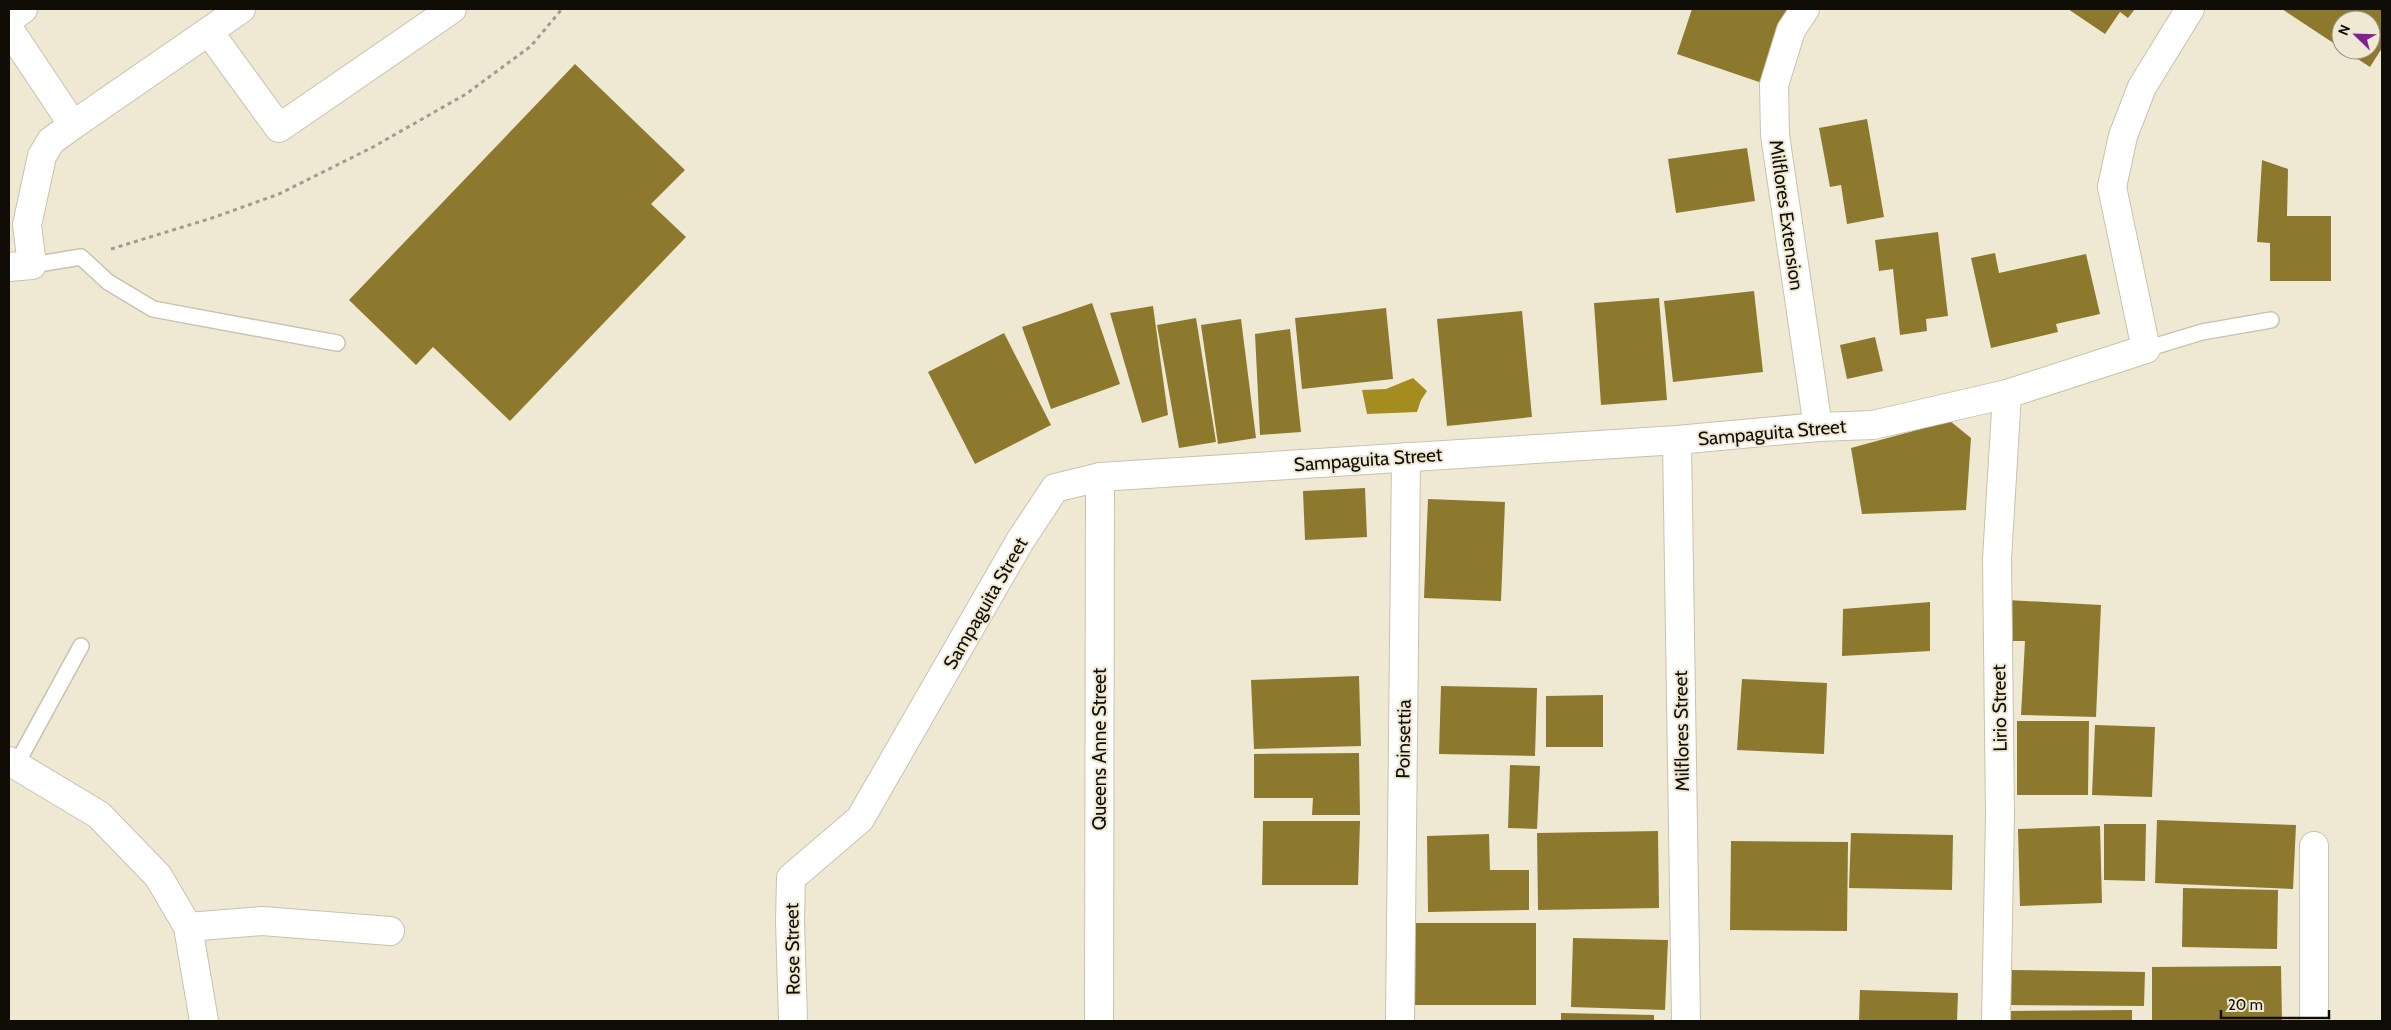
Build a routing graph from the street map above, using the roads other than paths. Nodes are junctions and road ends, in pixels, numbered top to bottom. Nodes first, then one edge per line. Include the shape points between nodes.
1 (23, 9) edge
2 (241, 9) edge
3 (452, 9) edge
4 (1805, 9) edge
5 (2190, 9) edge
6 (9, 19) edge
7 (9, 29) edge
8 (209, 32) junction
9 (73, 125) junction
10 (20, 266) edge
11 (2271, 320) dead end
12 (337, 343) dead end
13 (2146, 349) junction
14 (2007, 394) junction
15 (1818, 427) junction
16 (1676, 440) junction
17 (1406, 457) junction
18 (1100, 477) junction
19 (81, 646) dead end
20 (12, 763) edge
21 (2314, 846) dead end
22 (791, 878) joint
23 (188, 927) junction
24 (390, 931) dead end
25 (204, 1021) edge
26 (793, 1021) edge
27 (1099, 1021) edge
28 (1400, 1021) edge
29 (1686, 1021) edge
30 (1996, 1021) edge
31 (2314, 1021) edge

1 - 6 street
2 - 8 street
3 - 8 street via 279,128
4 - 15 street, Milflores Extension via 1790,30 1774,85 1774,135
5 - 13 street via 2142,87 2123,136 2112,187
7 - 9 street
8 - 9 street
9 - 10 street via 51,141 42,156
10 - 12 lane via 81,257 108,282 153,308
11 - 13 lane via 2202,332
13 - 14 street, Sampaguita Street
14 - 15 street, Sampaguita Street via 1873,425
14 - 30 street, Lirio Street via 1997,559 2000,815
15 - 16 street, Sampaguita Street
16 - 17 street, Sampaguita Street
16 - 29 street, Milflores Street
17 - 18 street, Sampaguita Street
17 - 28 street, Poinsettia
18 - 22 street, Sampaguita Street via 1055,488 1020,541 860,819
18 - 27 street, Queens Anne Street
19 - 20 lane
20 - 23 street via 99,815 158,876
21 - 31 street
22 - 26 street, Rose Street
23 - 24 street via 262,921
23 - 25 street

